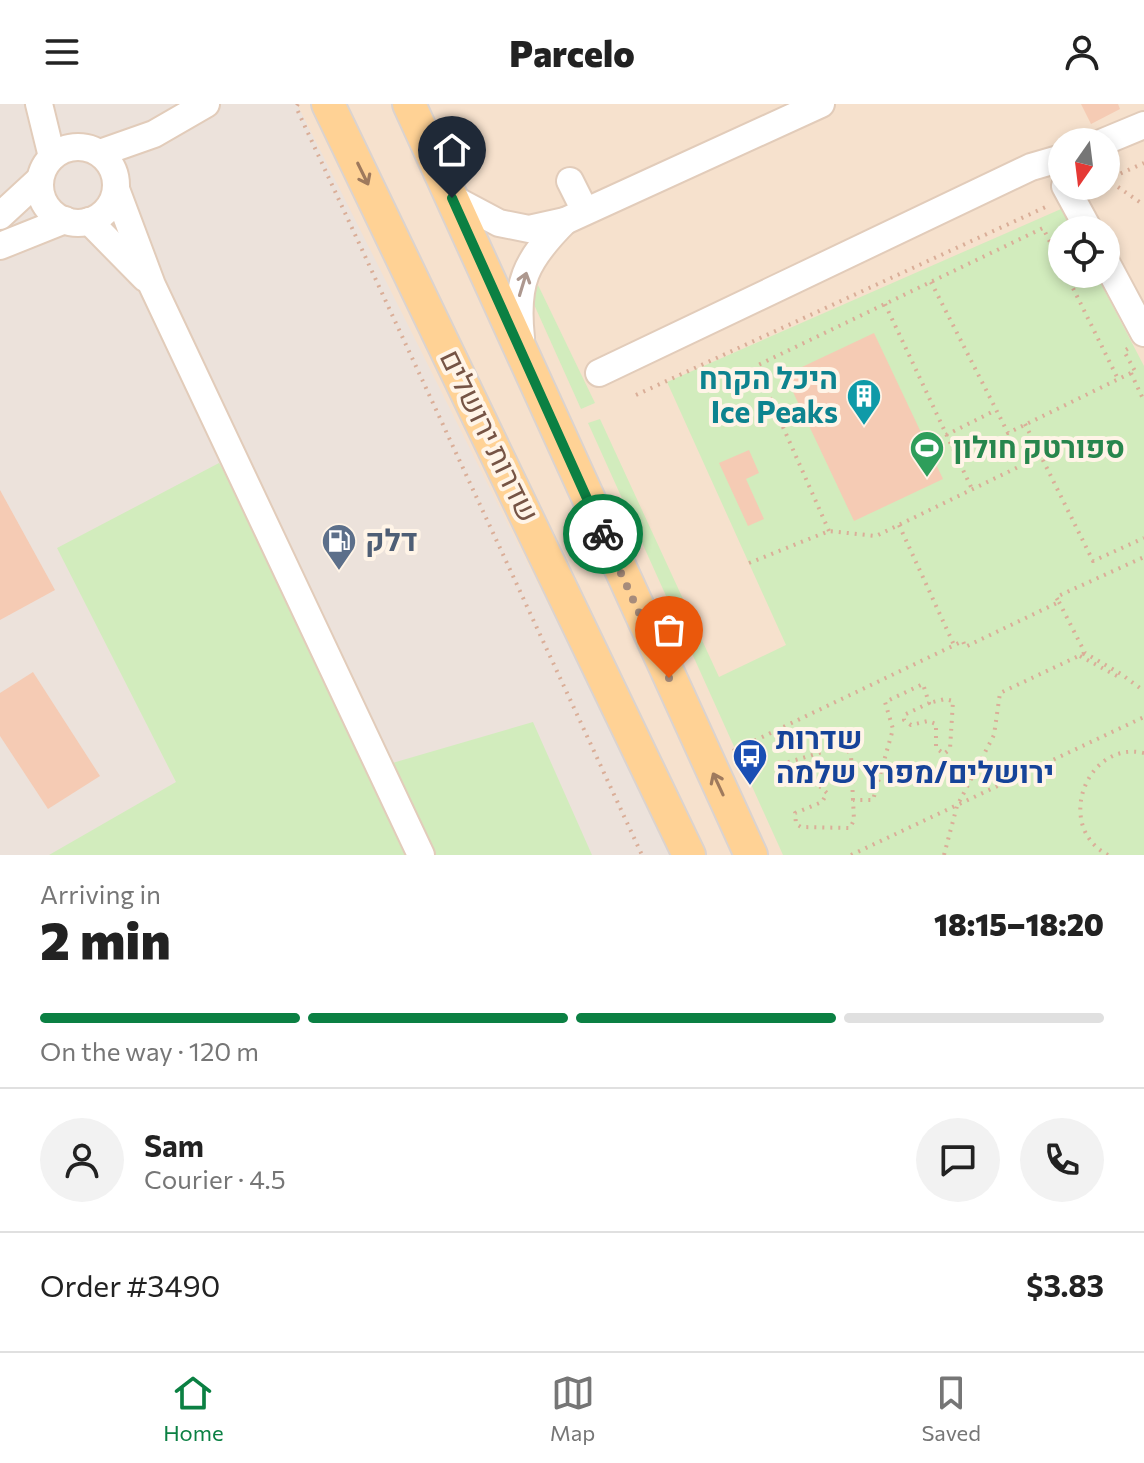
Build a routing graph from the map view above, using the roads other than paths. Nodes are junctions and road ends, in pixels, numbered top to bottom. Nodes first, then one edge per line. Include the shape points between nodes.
1 (41, 104) edge
2 (206, 104) edge
3 (328, 104) edge
4 (409, 104) edge
5 (427, 104) edge
6 (821, 104) edge
7 (1144, 125) edge
8 (154, 134) junction
9 (1120, 135) edge
10 (429, 144) junction
11 (67, 159) junction
12 (1048, 171) edge
13 (570, 181) dead end
14 (116, 184) junction
15 (452, 198) junction
16 (0, 216) edge
17 (575, 216) junction
18 (77, 221) junction
19 (0, 246) edge
20 (152, 285) junction
21 (1117, 288) edge
22 (1139, 339) edge
23 (524, 359) junction
24 (599, 373) dead end
25 (526, 512) junction
26 (750, 853) edge
27 (421, 855) edge
28 (689, 855) edge
29 (704, 855) edge

1 - 11 street
2 - 8 street
3 -> 25 main road, שדרות ירושלים
4 - 10 main road, שדרות ירושלים
5 - 10 street
6 - 17 street
7 - 9 street
8 - 11 street
8 - 14 street
10 - 15 main road, שדרות ירושלים
11 - 14 street via 107,160
11 - 16 street
11 - 18 street via 41,192 54,213
12 - 24 street via 1031,167
13 - 17 street
14 - 18 street via 107,209
14 - 20 street
15 - 17 street via 499,223 529,229
15 - 23 main road, שדרות ירושלים
23 -> 17 street via 517,304 525,273 542,244
18 - 19 street
18 - 20 street
20 - 27 street
21 - 22 street
26 -> 23 main road, שדרות ירושלים
25 - 28 main road, שדרות ירושלים
25 - 29 main road via 611,656

